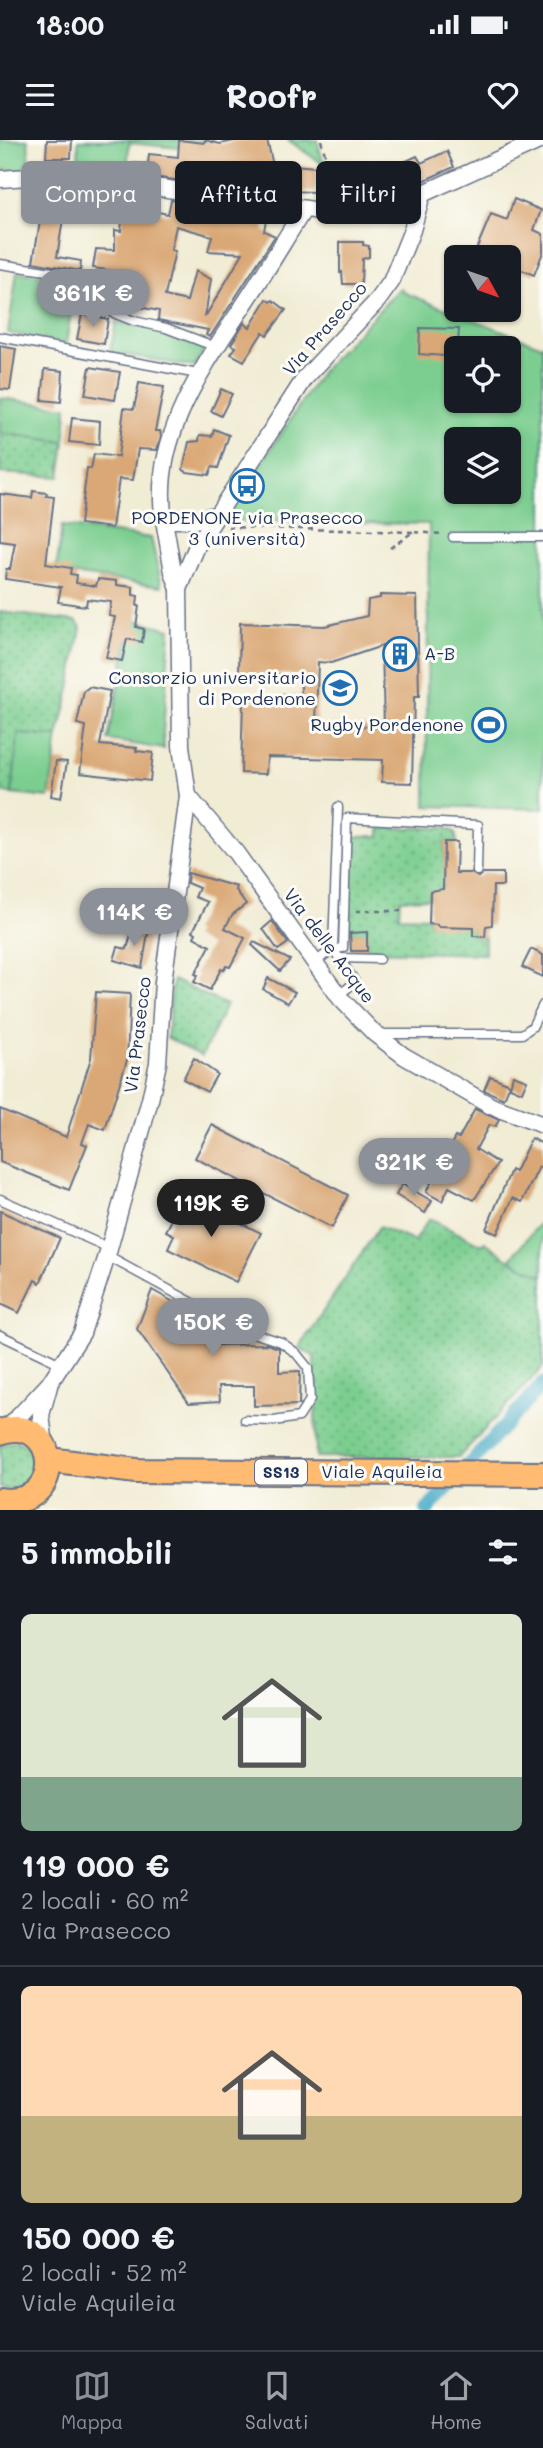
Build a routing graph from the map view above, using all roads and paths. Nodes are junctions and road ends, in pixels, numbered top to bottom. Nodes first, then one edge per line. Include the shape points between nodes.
1 (321, 140) edge
2 (541, 140) edge
3 (327, 161) edge
4 (0, 179) edge
5 (422, 194) joint
6 (304, 209) junction
7 (316, 211) edge
8 (0, 264) edge
9 (0, 337) edge
10 (216, 347) junction
11 (198, 374) junction
12 (213, 519) junction
13 (164, 520) junction
14 (413, 532) junction
15 (453, 537) joint
16 (543, 537) edge
17 (390, 548) dead end
18 (179, 589) junction
19 (188, 796) junction
20 (338, 807) dead end
21 (477, 872) dead end
22 (344, 911) junction
23 (401, 911) dead end
24 (333, 949) junction
25 (339, 958) junction
26 (379, 959) dead end
27 (315, 962) junction
28 (340, 997) junction
29 (543, 1004) edge
30 (375, 1034) junction
31 (543, 1125) edge
32 (0, 1199) edge
33 (108, 1252) junction
34 (0, 1335) edge
35 (63, 1365) junction
36 (49, 1384) junction
37 (245, 1420) dead end
38 (3, 1431) edge
39 (47, 1454) junction
40 (136, 1471) junction
41 (543, 1474) edge
42 (13, 1501) edge

1 - 3 path
2 - 5 street
4 - 6 street via 54,178 161,188
5 - 12 street, Via Prasecco via 391,282 305,378
6 - 7 street
6 - 10 street, Via Prasecco
8 - 10 lane via 59,273 116,314
9 - 11 lane
10 - 11 street, Via Prasecco
11 - 13 street, Via Prasecco via 177,420 167,457 160,495
12 - 13 street
12 - 14 path via 223,527
12 - 18 street, Via Prasecco via 190,558
13 - 18 street, Via Prasecco
14 - 15 path
14 - 17 path
15 - 16 lane
18 - 19 street, Via Prasecco via 181,746
19 - 27 street, Via delle Acque
19 - 33 street, Via Prasecco via 163,982 158,1063
20 - 24 lane
21 - 22 lane via 478,825 347,818
22 - 23 path
22 - 24 lane via 343,948
24 - 25 lane
24 - 27 lane
25 - 26 lane
25 - 28 lane via 354,980
27 - 28 street, Via delle Acque
28 - 30 street, Via delle Acque
29 - 30 lane via 533,1027 522,1034
30 - 31 street, Via delle Acque via 491,1106
32 - 33 lane
33 - 35 street, Via Prasecco via 82,1333
33 - 37 lane via 241,1329 281,1342 296,1353 308,1368 310,1400 299,1417
34 - 35 lane
35 - 36 street, Via Prasecco
36 - 38 street, Via Prasecco
36 - 39 street, Via Prasecco via 41,1415
38 - 39 main road, Viale Aquileia / SS13 via 29,1433
39 - 40 main road, Viale Aquileia / SS13
39 - 42 main road, Viale Aquileia / SS13 via 49,1473 44,1484
40 - 41 main road, Viale Aquileia / SS13
40 - 42 main road, Viale Aquileia / SS13 via 74,1478

